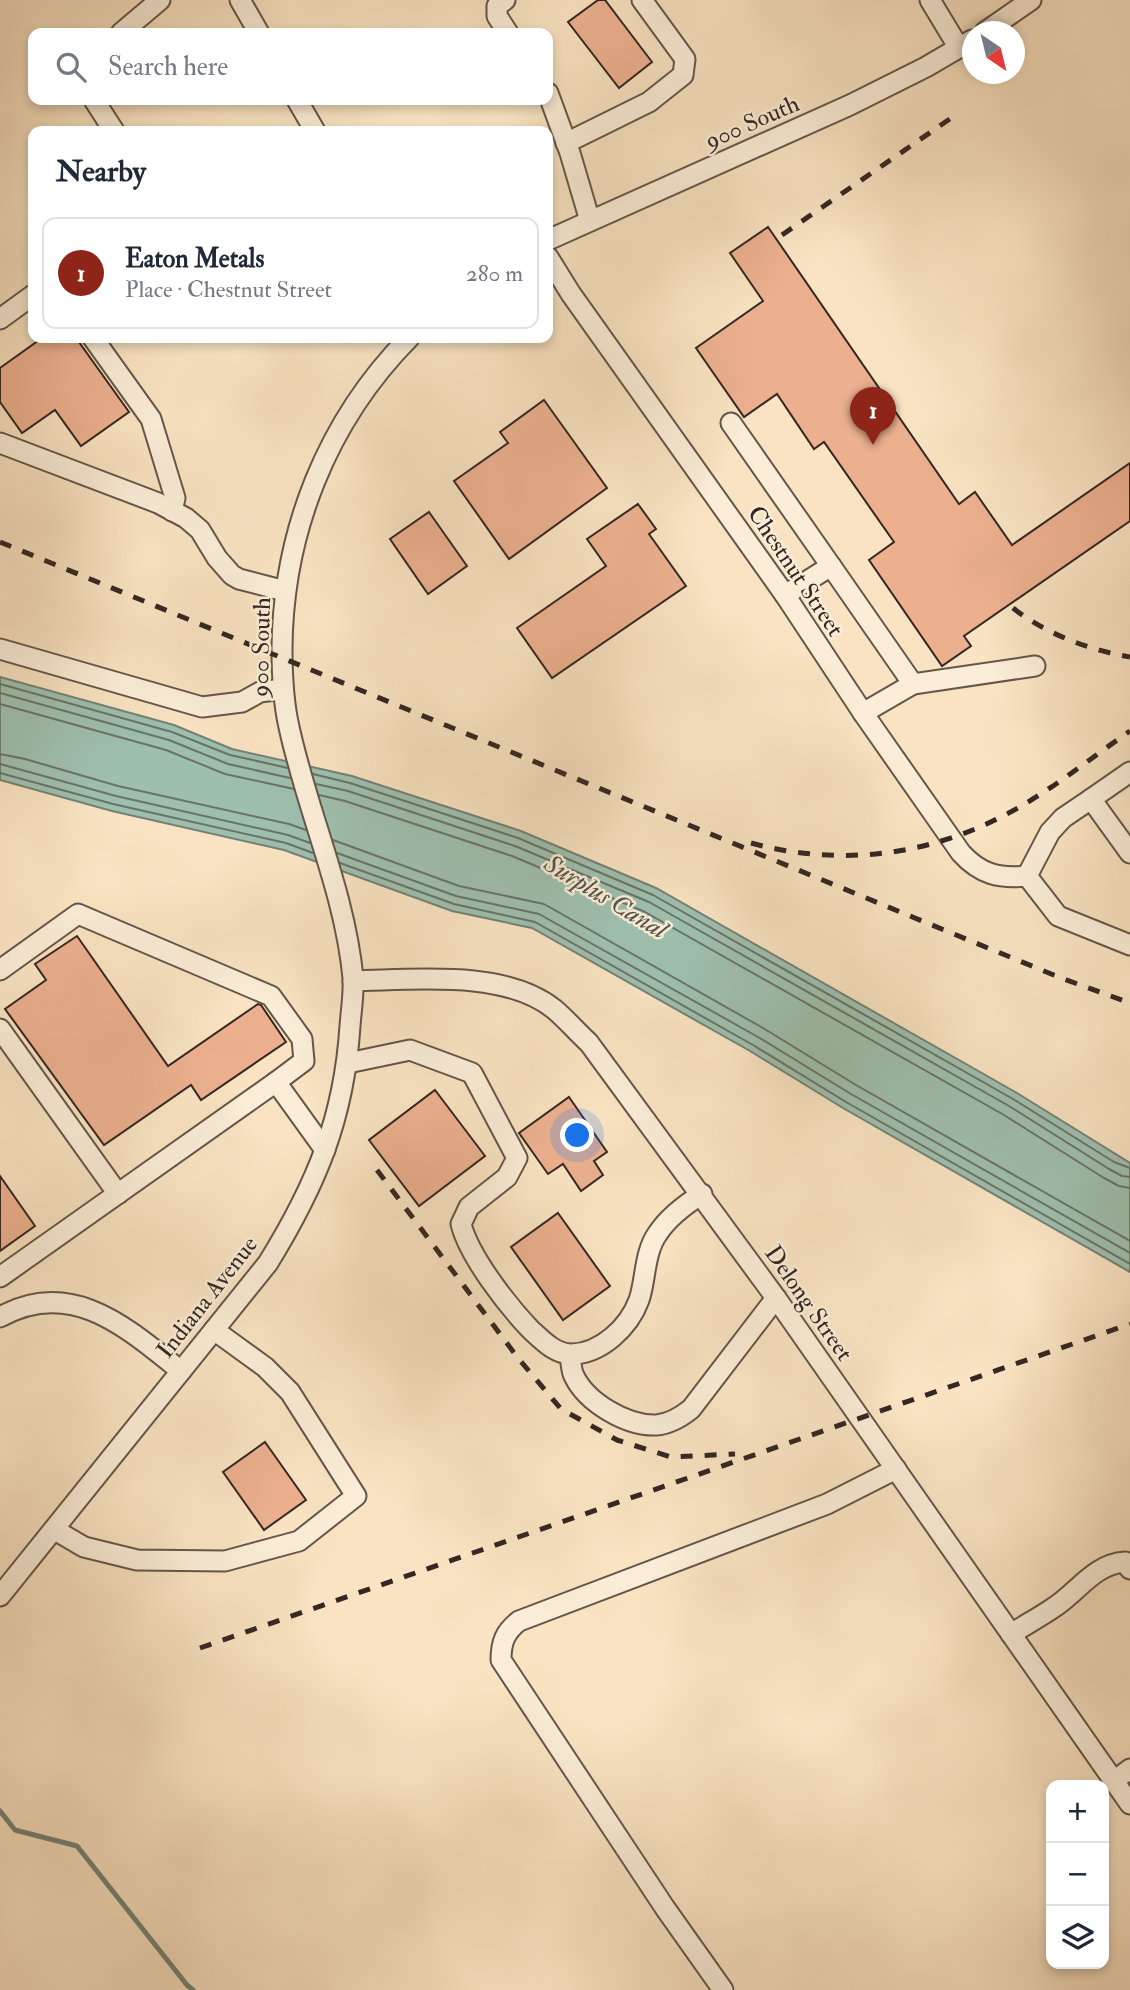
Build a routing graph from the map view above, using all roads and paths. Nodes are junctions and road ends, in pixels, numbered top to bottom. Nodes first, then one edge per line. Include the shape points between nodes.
1 (160, 0) edge
2 (240, 0) edge
3 (505, 0) edge
4 (642, 0) edge
5 (930, 0) edge
6 (1031, 0) edge
7 (1001, 21) edge
8 (127, 28) edge
9 (256, 28) edge
10 (505, 28) edge
11 (962, 39) edge
12 (962, 46) edge
13 (97, 105) edge
14 (300, 105) edge
15 (552, 105) edge
16 (111, 126) edge
17 (310, 126) edge
18 (566, 143) junction
19 (590, 221) junction
20 (553, 238) edge
21 (553, 265) edge
22 (28, 299) edge
23 (0, 319) edge
24 (97, 343) edge
25 (405, 343) edge
26 (731, 423) dead end
27 (0, 443) edge
28 (172, 511) junction
29 (831, 566) junction
30 (285, 591) junction
31 (785, 595) junction
32 (0, 649) edge
33 (1035, 666) dead end
34 (913, 684) junction
35 (282, 689) junction
36 (863, 713) junction
37 (1130, 772) edge
38 (1091, 799) junction
39 (1130, 853) edge
40 (1027, 876) junction
41 (1130, 945) edge
42 (0, 970) edge
43 (353, 981) junction
44 (0, 1029) edge
45 (348, 1063) junction
46 (276, 1082) junction
47 (325, 1150) junction
48 (118, 1194) junction
49 (702, 1194) junction
50 (0, 1277) edge
51 (776, 1298) junction
52 (1, 1315) edge
53 (214, 1331) junction
54 (570, 1354) junction
55 (181, 1371) junction
56 (896, 1469) junction
57 (55, 1530) junction
58 (1130, 1569) edge
59 (0, 1596) edge
60 (1011, 1634) junction
61 (1130, 1769) edge
62 (1114, 1781) junction
63 (1130, 1804) edge
64 (723, 1990) edge

1 - 8 street
2 - 9 street
3 - 10 street via 497,6
4 - 18 street via 685,60 683,75 649,102
5 - 11 street
6 - 7 street
12 - 19 street, 900 South via 850,105
13 - 16 street
14 - 17 street
15 - 18 street
18 - 19 street
19 - 20 street, 900 South
21 - 31 street, Chestnut Street
22 - 23 street
24 - 28 street via 151,419 175,498
25 - 30 street, 900 South via 358,401 318,471 297,531
26 - 29 street
27 - 28 street
28 - 30 street via 200,530 232,575
29 - 31 street
29 - 34 street
30 - 35 street, 900 South
31 - 36 street, Chestnut Street
32 - 35 street via 202,707 242,702 260,692
33 - 34 street
34 - 36 street
35 - 43 street, 900 South via 289,730 346,931
36 - 40 street, Chestnut Street via 970,862 994,876
37 - 38 street
38 - 39 street
38 - 40 street via 1050,832
40 - 41 street via 1058,916
42 - 46 street via 78,914 271,996 302,1038 304,1061
43 - 45 street, Indiana Avenue
43 - 49 street, Delong Street via 500,984 552,1008 589,1043
44 - 48 street
45 - 47 street, Indiana Avenue
45 - 54 street via 411,1050 472,1073 517,1158 507,1177 469,1207 461,1224 465,1241 517,1314 546,1345
46 - 47 street
46 - 48 street
47 - 53 street, Indiana Avenue via 281,1242
48 - 50 street
49 - 51 street, Delong Street
49 - 54 street via 657,1234 639,1301 620,1331 596,1349
51 - 54 street via 691,1409 658,1425 637,1423 586,1393 573,1375
51 - 56 street, Delong Street
52 - 55 street via 39,1303 94,1310 123,1326
53 - 55 street, Indiana Avenue
53 - 57 street via 265,1367 290,1392 356,1496 299,1541 225,1561 137,1560 84,1547
55 - 57 street, Indiana Avenue
56 - 60 street, Delong Street
56 - 64 street via 827,1504 519,1621 508,1629 501,1644 501,1660
57 - 59 street, Indiana Avenue
58 - 60 street via 1125,1562 1098,1570 1055,1607
60 - 62 street, Delong Street
61 - 62 street
62 - 63 street, Delong Street

